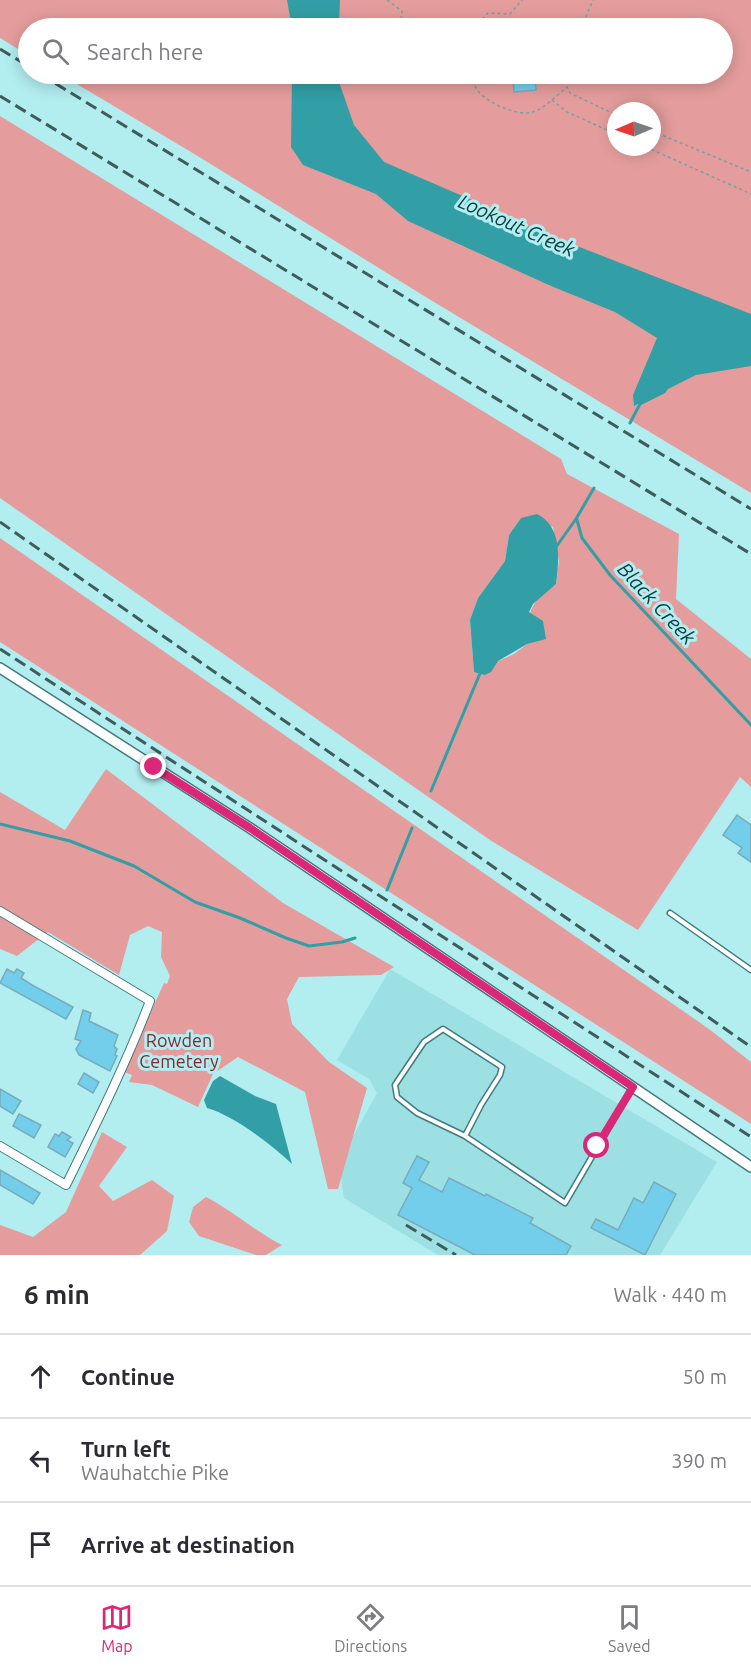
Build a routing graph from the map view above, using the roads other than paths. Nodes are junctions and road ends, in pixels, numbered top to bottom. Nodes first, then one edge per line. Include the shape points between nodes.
1 (0, 668) edge
2 (0, 911) edge
3 (670, 913) dead end
4 (751, 970) edge
5 (633, 1087) junction
6 (465, 1136) junction
7 (0, 1146) edge
8 (751, 1167) edge

1 - 5 street via 250,828
2 - 7 street via 150,1001 111,1095 66,1185
3 - 4 lane
5 - 6 lane via 565,1203
5 - 8 street
6 - 6 lane via 502,1067 443,1029 424,1042 395,1085 397,1097 417,1113

